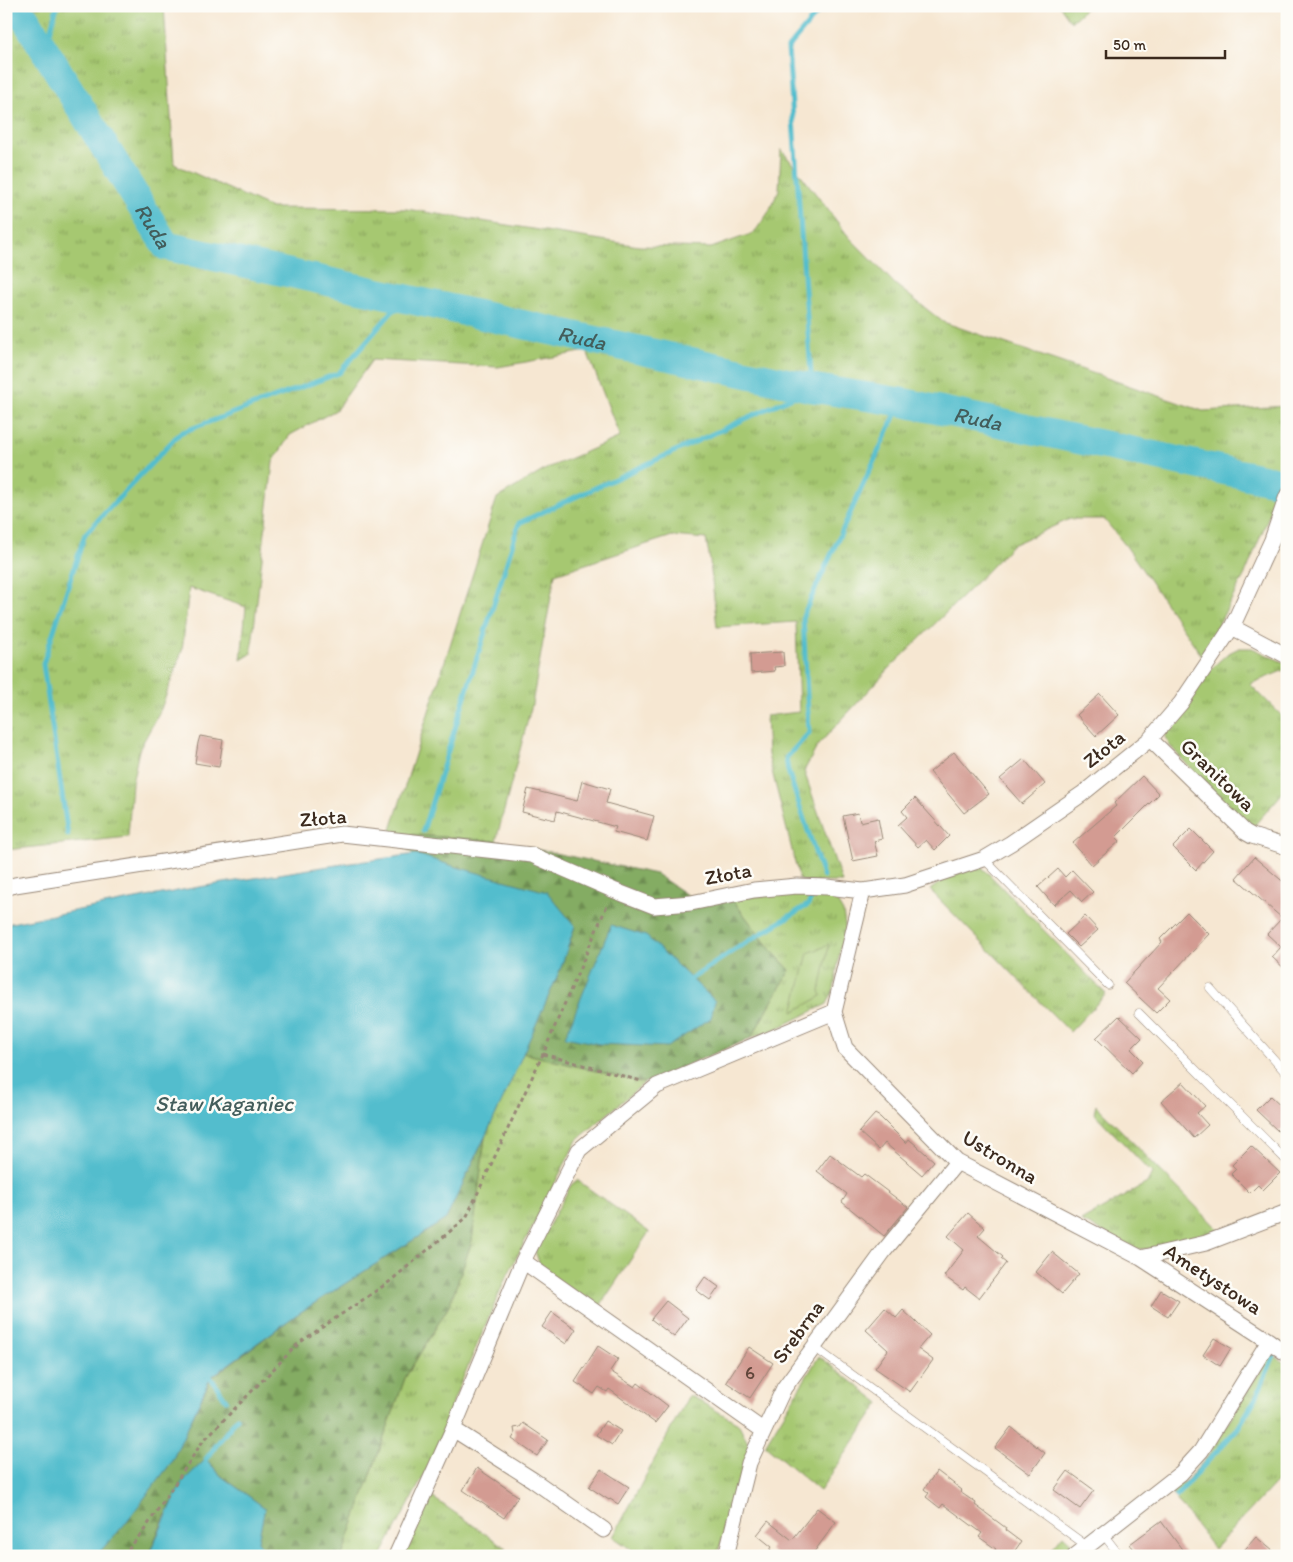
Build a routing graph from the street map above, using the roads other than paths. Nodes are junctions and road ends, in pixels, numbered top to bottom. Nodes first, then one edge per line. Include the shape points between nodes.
1 (1287, 496) edge
2 (1232, 627) junction
3 (1287, 656) edge
4 (1150, 739) junction
5 (1287, 847) edge
6 (984, 859) junction
7 (6, 888) edge
8 (862, 891) junction
9 (1108, 985) dead end
10 (1210, 988) dead end
11 (834, 1012) junction
12 (1139, 1013) dead end
13 (1287, 1074) edge
14 (1287, 1161) edge
15 (957, 1162) junction
16 (1287, 1212) edge
17 (1141, 1258) junction
18 (523, 1261) junction
19 (1270, 1341) junction
20 (814, 1347) junction
21 (1287, 1354) edge
22 (453, 1429) junction
23 (764, 1431) junction
24 (604, 1530) dead end
25 (1103, 1534) junction
26 (1081, 1551) edge
27 (726, 1555) edge
28 (396, 1556) edge
29 (1120, 1556) edge

1 - 2 street, Złota via 1272,540
2 - 3 street
2 - 4 street, Złota via 1181,703
4 - 5 street, Granitowa via 1245,832
4 - 6 street, Złota via 1082,794
6 - 8 street, Złota via 905,885
6 - 9 lane
7 - 8 street, Złota via 342,834 532,855 654,906 691,904 754,890 797,886
8 - 11 street
10 - 13 lane
11 - 15 street, Ustronna via 845,1048
11 - 18 street via 657,1086 579,1150
12 - 14 lane
15 - 17 street, Ustronna
15 - 20 street, Srebrna via 884,1251
16 - 17 street via 1206,1244
17 - 19 street, Ametystowa
18 - 22 street
18 - 23 street
19 - 21 street, Ametystowa
19 - 25 street via 1201,1450 1181,1473
20 - 23 street, Srebrna via 784,1388
20 - 26 lane
22 - 24 street
22 - 28 street
23 - 27 street, Srebrna via 749,1463
25 - 26 street
25 - 29 lane

